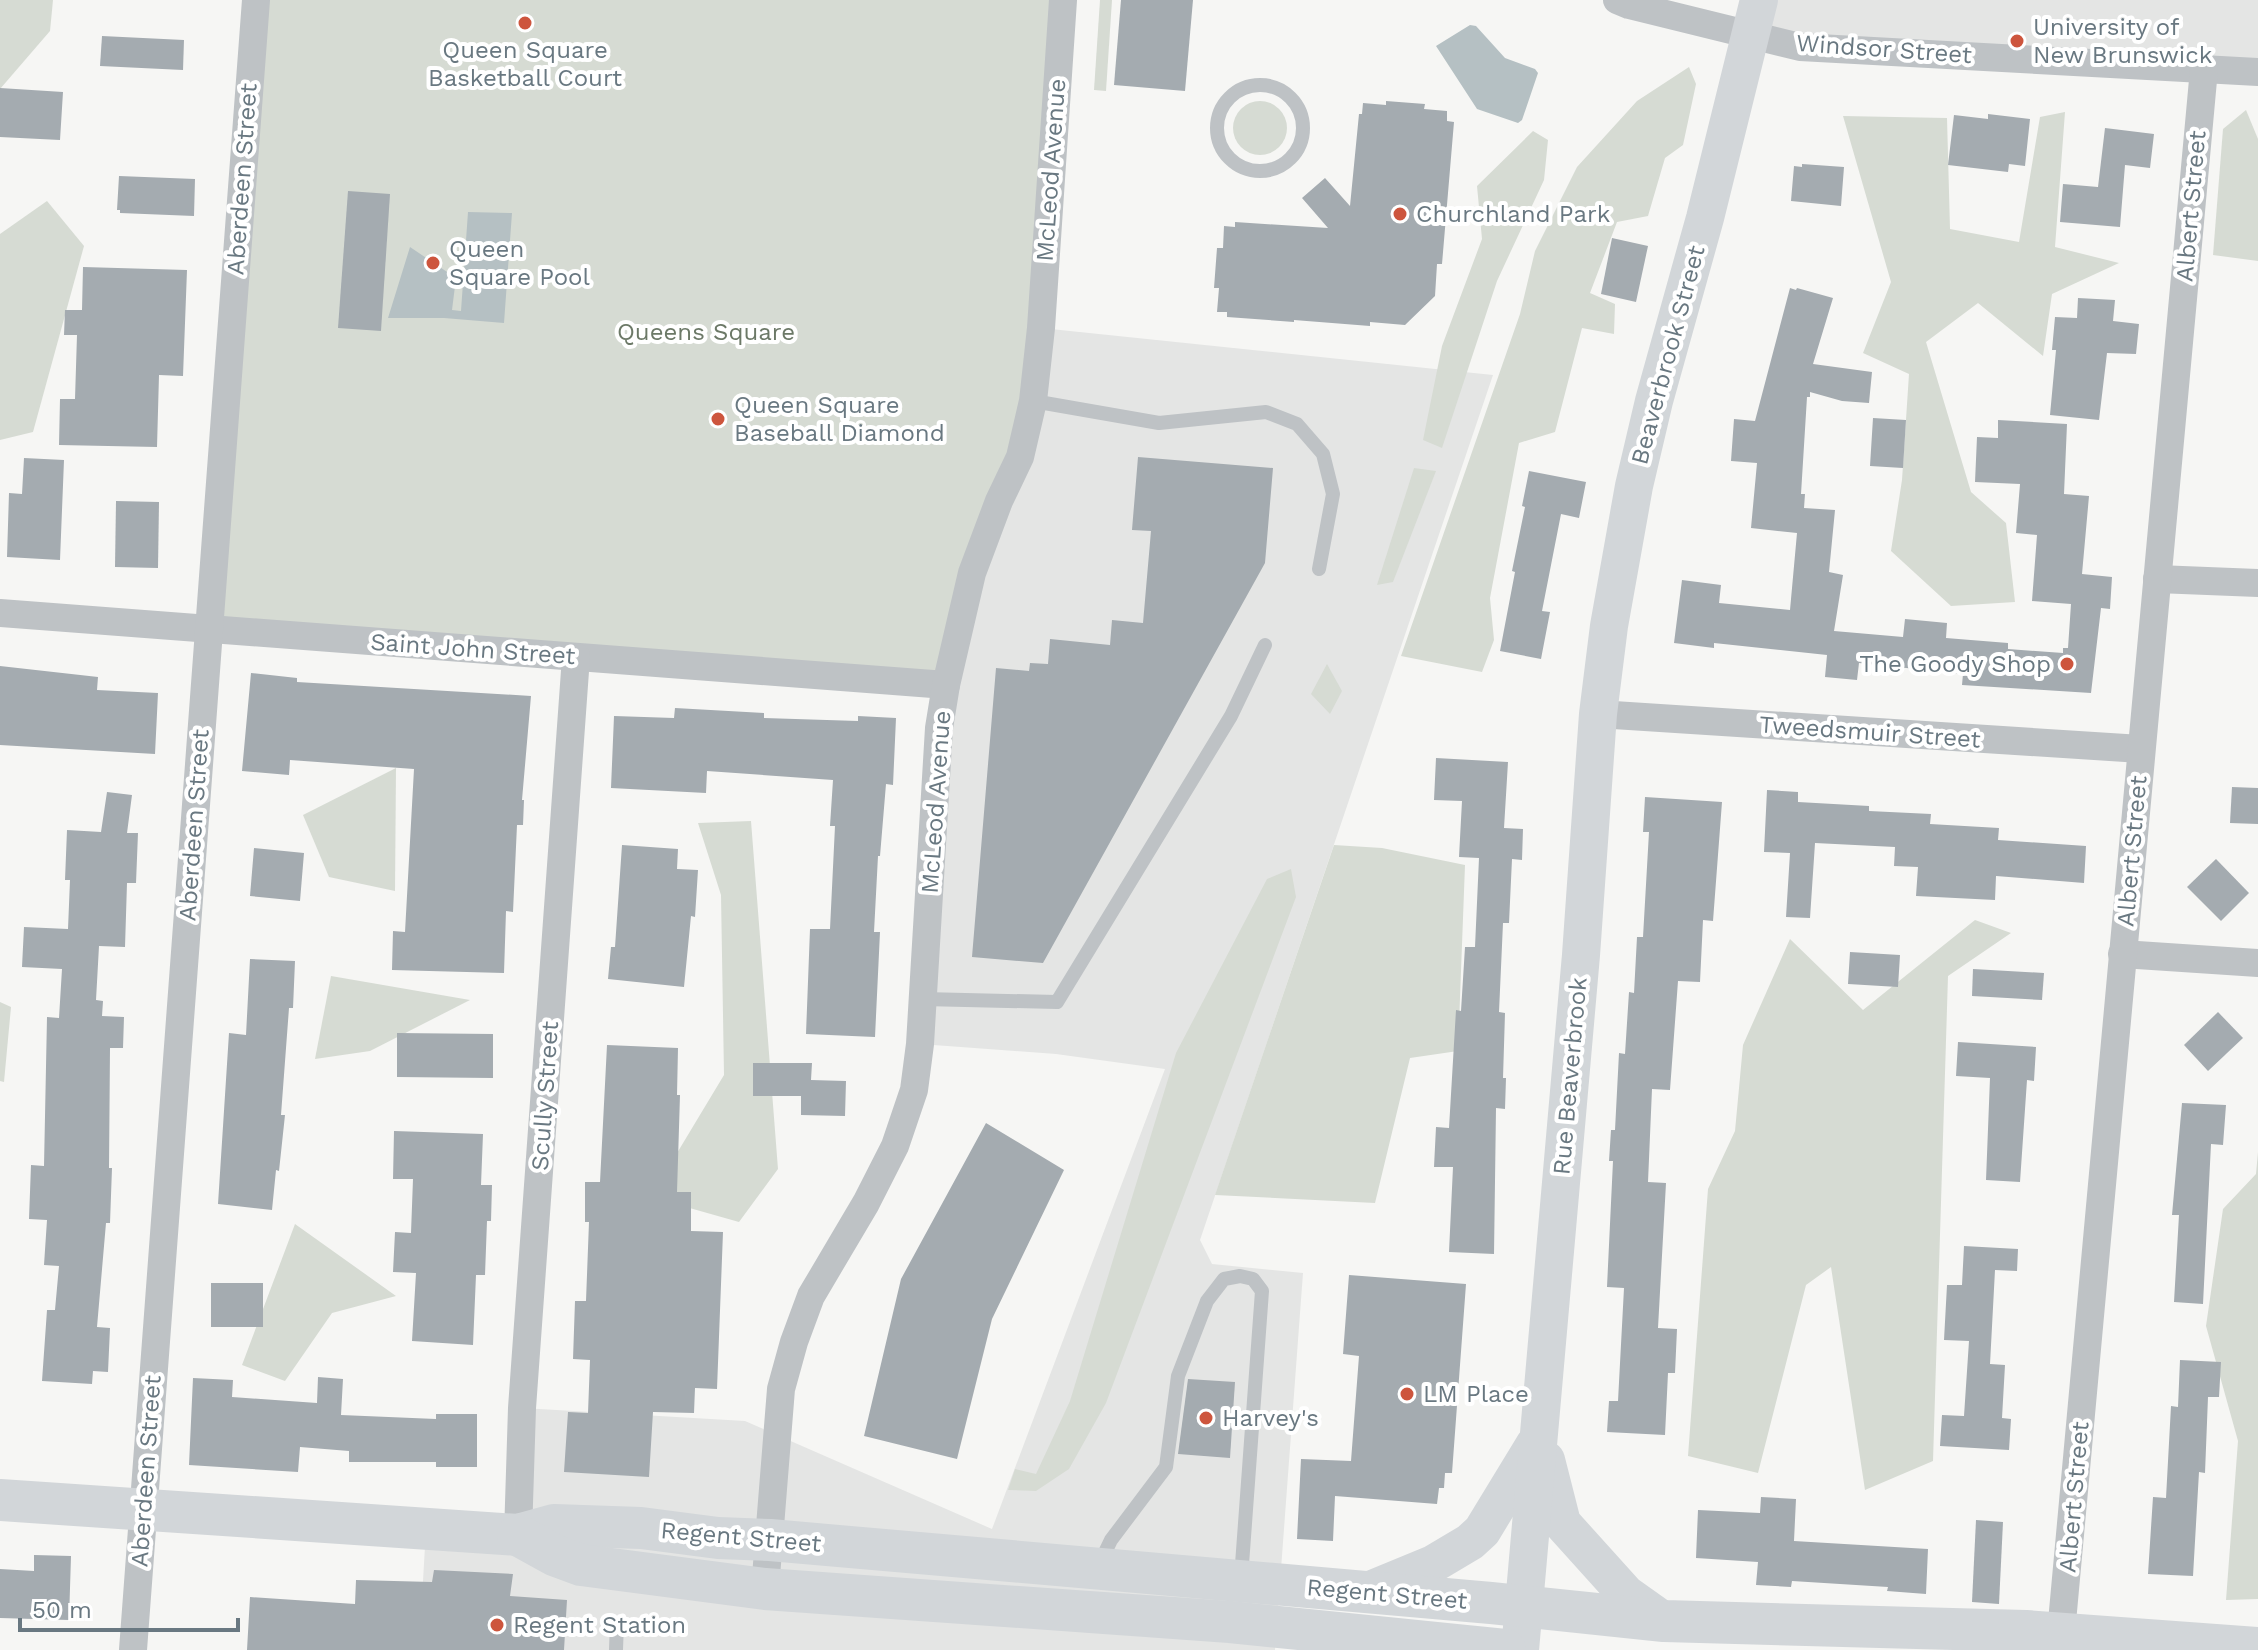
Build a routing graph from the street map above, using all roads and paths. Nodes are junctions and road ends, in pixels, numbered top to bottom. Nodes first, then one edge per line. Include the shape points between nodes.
1 (256, 0) edge
2 (1063, 0) edge
3 (1617, 0) edge
4 (1755, 18) edge
5 (2204, 69) junction
6 (2258, 72) edge
7 (1220, 146) joint
8 (1033, 401) junction
9 (1319, 569) dead end
10 (2157, 579) junction
11 (2258, 583) edge
12 (0, 613) edge
13 (209, 629) junction
14 (1265, 645) dead end
15 (576, 657) junction
16 (946, 685) junction
17 (1598, 714) junction
18 (2141, 749) junction
19 (2122, 954) junction
20 (2258, 963) edge
21 (923, 999) junction
22 (1539, 1438) junction
23 (0, 1500) edge
24 (143, 1510) junction
25 (518, 1535) junction
26 (770, 1540) junction
27 (1097, 1569) junction
28 (1240, 1582) junction
29 (765, 1589) junction
30 (1365, 1592) junction
31 (1524, 1606) junction
32 (1664, 1621) junction
33 (617, 1622) dead end
34 (2061, 1633) junction
35 (1387, 1643) edge
36 (2258, 1648) edge
37 (133, 1650) edge
38 (616, 1650) edge
39 (1505, 1650) edge
40 (1520, 1650) edge

1 - 13 street, Aberdeen Street
2 - 8 street, McLeod Avenue
3 - 4 street
4 - 5 street, Windsor Street via 1800,47
4 - 17 street, Beaverbrook Street via 1634,486
5 - 6 street, Windsor Street
5 - 10 street, Albert Street
7 - 7 lane via 1228,158 1253,171 1282,165 1301,143 1301,113 1282,90 1269,85 1242,88 1222,106 1217,119
8 - 9 lane via 1159,423 1266,412 1297,424 1323,454 1333,494
8 - 16 street, McLeod Avenue via 1020,457 972,573
10 - 11 street
10 - 18 street, Albert Street
12 - 13 street, Saint John Street
13 - 15 street, Saint John Street
13 - 24 street, Aberdeen Street
14 - 21 lane via 1231,716 1057,1002
15 - 16 street, Saint John Street
15 - 25 street, Scully Street via 522,1408
16 - 21 street, McLeod Avenue
17 - 18 street, Tweedsmuir Street
17 - 22 street, Rue Beaverbrook
18 - 19 street, Albert Street
19 - 20 street
19 - 34 street, Albert Street
21 - 26 street, McLeod Avenue via 914,1090 895,1146 811,1296 794,1342 781,1389
22 - 30 street via 1470,1542
22 - 31 street
22 - 32 street via 1562,1523 1626,1594
23 - 24 main road, Regent Street
24 - 25 main road, Regent Street
24 - 37 street, Aberdeen Street
25 - 26 main road, Regent Street via 554,1525
25 - 29 main road, Regent Street via 581,1565
26 - 27 main road, Regent Street
26 - 29 street, McLeod Avenue
27 - 28 main road, Regent Street
27 - 28 lane via 1111,1540 1166,1467 1178,1376 1207,1301 1224,1279 1240,1276 1253,1279 1262,1291
28 - 30 main road, Regent Street
29 - 35 main road, Regent Street via 1230,1622
30 - 31 main road, Regent Street
31 - 32 main road, Regent Street
31 - 40 street
32 - 34 main road, Regent Street
33 - 38 lane
34 - 36 main road, Regent Street
35 - 39 main road, Regent Street

